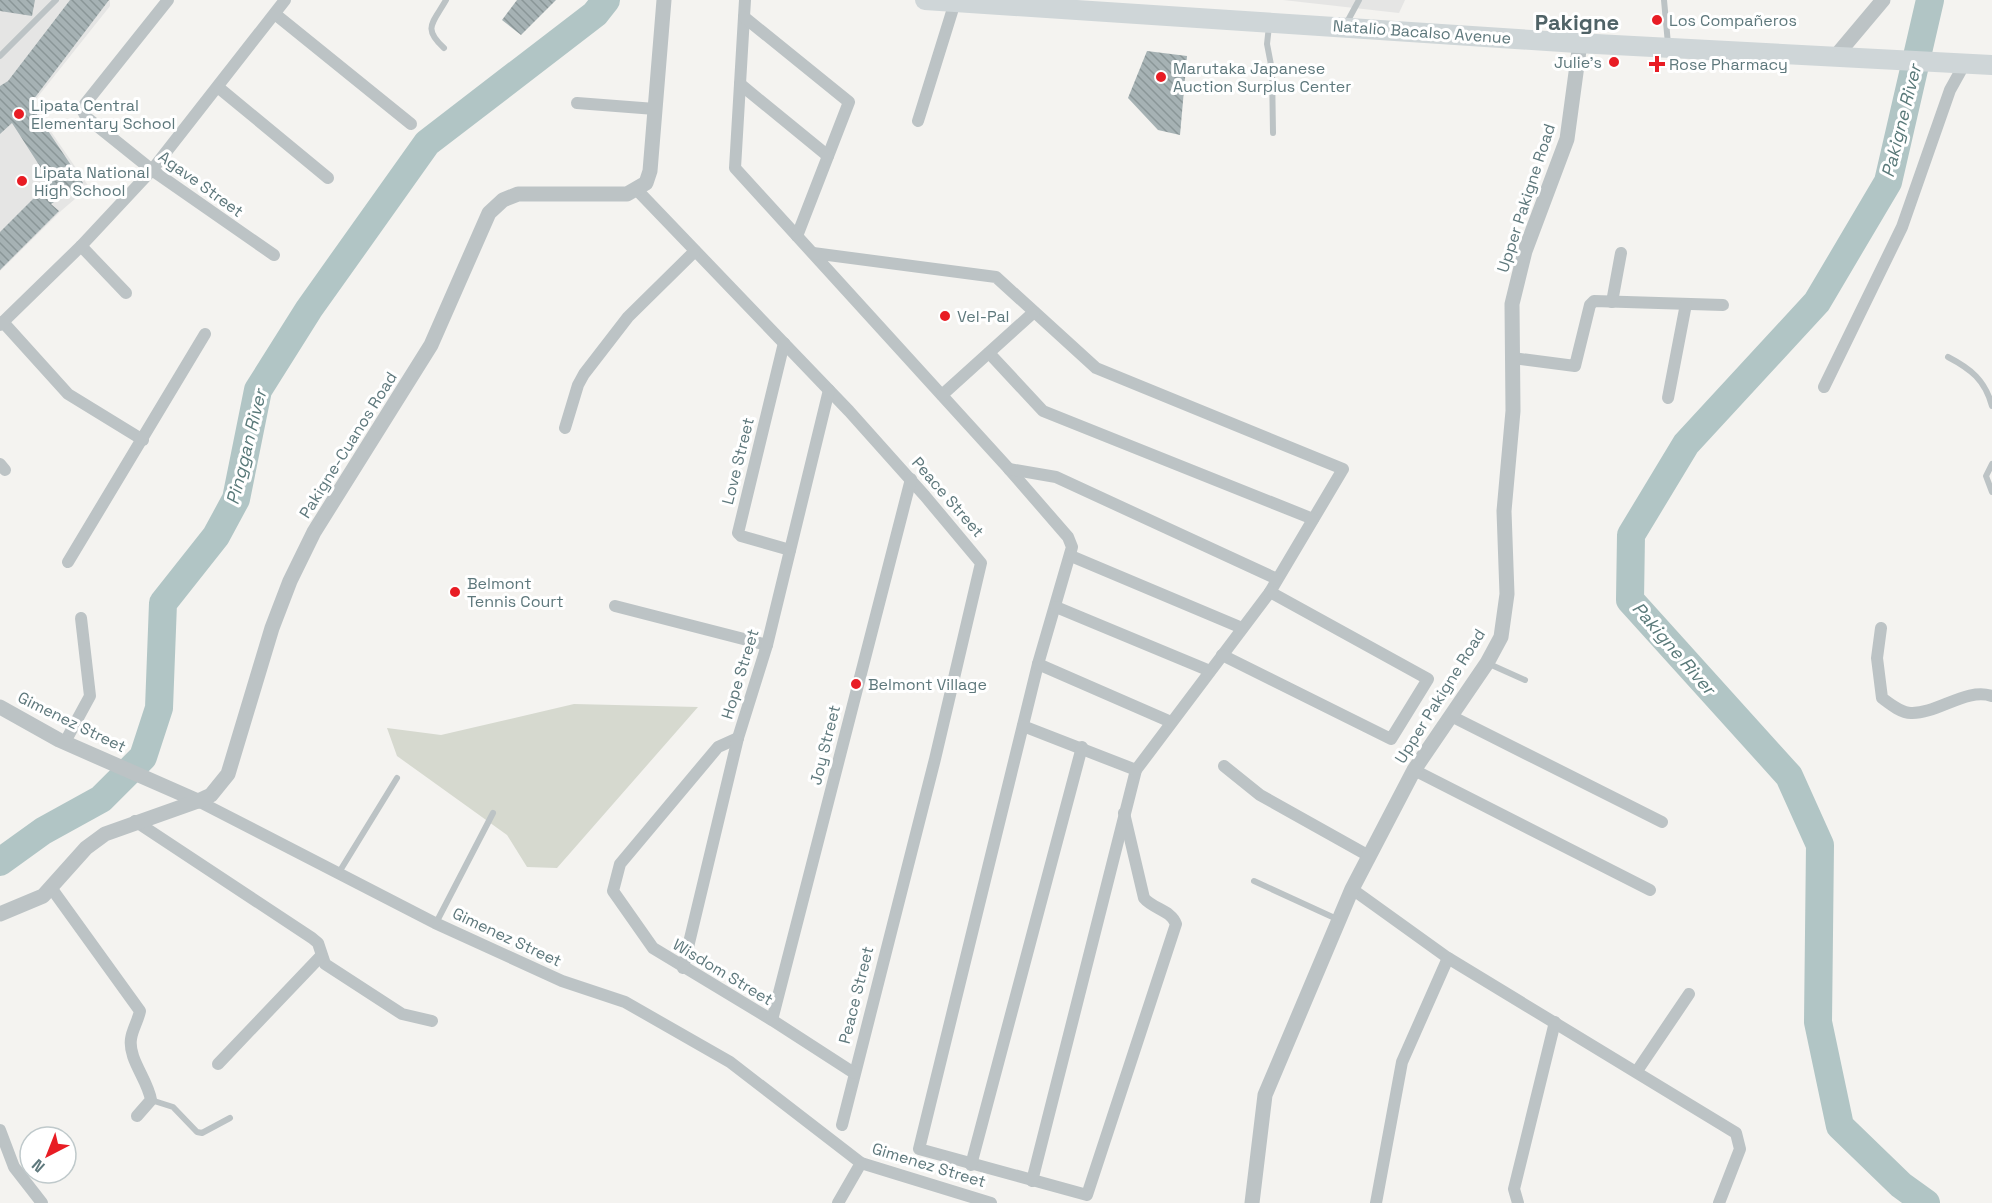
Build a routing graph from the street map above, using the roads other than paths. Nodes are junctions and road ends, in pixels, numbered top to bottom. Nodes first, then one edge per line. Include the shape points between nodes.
1 (56, 0) edge
2 (168, 0) edge
3 (285, 0) edge
4 (446, 0) edge
5 (664, 0) edge
6 (745, 0) edge
7 (925, 0) edge
8 (1359, 0) edge
9 (1664, 0) edge
10 (1883, 0) edge
11 (955, 2) junction
12 (1055, 4) edge
13 (275, 14) junction
14 (744, 17) junction
15 (1269, 22) junction
16 (1345, 27) junction
17 (1580, 43) junction
18 (444, 48) dead end
19 (1668, 48) junction
20 (0, 56) edge
21 (1835, 57) junction
22 (1956, 62) junction
23 (1992, 65) edge
24 (740, 84) junction
25 (219, 88) junction
26 (577, 103) dead end
27 (655, 109) junction
28 (918, 121) dead end
29 (411, 124) dead end
30 (1273, 133) dead end
31 (828, 156) junction
32 (152, 170) junction
33 (328, 178) dead end
34 (637, 190) junction
35 (797, 236) junction
36 (81, 246) junction
37 (695, 251) junction
38 (813, 253) junction
39 (1621, 253) dead end
40 (274, 255) dead end
41 (126, 293) dead end
42 (1612, 302) junction
43 (1686, 304) junction
44 (1723, 305) dead end
45 (1034, 312) junction
46 (1, 323) edge
47 (205, 334) dead end
48 (784, 343) junction
49 (989, 353) junction
50 (1948, 357) dead end
51 (1513, 358) junction
52 (1824, 387) dead end
53 (829, 390) junction
54 (942, 395) junction
55 (1668, 398) dead end
56 (1992, 406) edge
57 (565, 428) dead end
58 (142, 440) junction
59 (1992, 464) edge
60 (1010, 469) junction
61 (911, 479) junction
62 (1992, 492) edge
63 (1312, 519) junction
64 (790, 550) junction
65 (1071, 556) junction
66 (68, 562) dead end
67 (1277, 579) junction
68 (1270, 592) junction
69 (615, 606) dead end
70 (1056, 607) junction
71 (81, 618) dead end
72 (1242, 628) junction
73 (1881, 628) dead end
74 (767, 645) junction
75 (1222, 655) junction
76 (1487, 663) junction
77 (1038, 664) junction
78 (1210, 671) junction
79 (1525, 680) dead end
80 (1992, 696) edge
81 (0, 707) edge
82 (1451, 716) junction
83 (1171, 722) junction
84 (1023, 726) junction
85 (738, 738) junction
86 (65, 742) junction
87 (1082, 747) junction
88 (1224, 766) dead end
89 (1136, 770) junction
90 (1414, 770) junction
91 (397, 778) dead end
92 (198, 801) junction
93 (493, 813) dead end
94 (1125, 813) junction
95 (135, 821) junction
96 (1662, 822) dead end
97 (1369, 856) junction
98 (338, 874) junction
99 (1254, 881) dead end
100 (52, 889) junction
101 (1352, 889) junction
102 (1650, 890) dead end
103 (0, 914) edge
104 (1339, 920) junction
105 (435, 923) junction
106 (321, 956) junction
107 (1448, 958) junction
108 (683, 968) junction
109 (1689, 994) dead end
110 (772, 1020) junction
111 (432, 1021) dead end
112 (1554, 1022) junction
113 (218, 1064) dead end
114 (1637, 1071) junction
115 (854, 1073) junction
116 (151, 1100) junction
117 (137, 1116) dead end
118 (230, 1118) dead end
119 (842, 1125) dead end
120 (0, 1130) edge
121 (861, 1163) junction
122 (971, 1166) junction
123 (1032, 1181) junction
124 (42, 1203) edge
125 (838, 1203) edge
126 (991, 1203) edge
127 (1252, 1203) edge
128 (1376, 1203) edge
129 (1518, 1203) edge
130 (1719, 1203) edge

1 - 20 lane
2 - 32 street, Agave Street via 83,111
3 - 13 street
4 - 18 lane via 430,28 431,37
5 - 27 street
6 - 14 street
7 - 11 highway, Natalio Bacalso Avenue
8 - 16 lane
9 - 19 lane
10 - 21 street
11 - 12 highway, Natalio Bacalso Avenue
11 - 28 street
12 - 15 highway, Natalio Bacalso Avenue
13 - 25 street
13 - 29 street
14 - 24 street
14 - 31 street via 849,102
15 - 16 highway, Natalio Bacalso Avenue
15 - 30 lane
16 - 17 highway, Natalio Bacalso Avenue
17 - 19 highway, Natalio Bacalso Avenue
17 - 51 street, Upper Pakigne Road via 1567,139 1525,251 1512,304
19 - 21 highway, Natalio Bacalso Avenue
21 - 22 highway, Natalio Bacalso Avenue
22 - 23 highway, Natalio Bacalso Avenue
22 - 52 street via 1950,90 1902,227
24 - 31 street
24 - 35 street via 735,168
25 - 32 street
25 - 33 street
26 - 27 street
27 - 34 street via 650,171 646,183
31 - 35 street
32 - 36 street
32 - 40 street, Agave Street
34 - 37 street, Peace Street
34 - 92 street, Pakigne-Cuanos Road via 627,194 518,194 503,200 489,213 431,345 304,551 272,628 228,774 211,795
35 - 38 street
36 - 41 street
36 - 46 street
37 - 48 street, Peace Street
37 - 57 street via 628,317 580,379
38 - 45 street via 996,278
38 - 54 street
39 - 42 street
42 - 43 street
42 - 51 street via 1592,302 1575,366
43 - 44 street
43 - 55 street
45 - 49 street
45 - 63 street via 1096,368 1343,469
46 - 58 street via 68,394
47 - 58 street
48 - 53 street, Peace Street
48 - 64 street, Love Street via 738,532
49 - 54 street
49 - 63 street via 1043,411
50 - 56 lane via 1972,369 1988,391
51 - 76 street, Upper Pakigne Road via 1513,411 1504,511 1508,594 1501,637
53 - 61 street, Peace Street
53 - 64 street, Hope Street
54 - 60 street
58 - 66 street
59 - 62 lane via 1986,476
60 - 65 street via 1068,537
60 - 67 street via 1056,477
61 - 110 street, Joy Street
61 - 115 street, Peace Street via 976,554 981,568
63 - 67 street
64 - 74 street, Hope Street
65 - 70 street
65 - 72 street
67 - 68 street
68 - 72 street
68 - 75 street via 1428,679 1391,739
69 - 74 street
70 - 77 street
70 - 78 street
71 - 86 street via 90,696
72 - 75 street
73 - 80 street via 1877,658 1881,698 1894,707 1909,714 1981,693
74 - 85 street, Hope Street
75 - 78 street
76 - 79 lane
76 - 82 street, Upper Pakigne Road
77 - 83 street
77 - 84 street
78 - 83 street
81 - 86 street, Gimenez Street
82 - 90 street, Upper Pakigne Road
82 - 96 street
83 - 89 street
84 - 87 street
84 - 122 street via 919,1149
85 - 108 street, Hope Street
85 - 108 street, Wisdom Street via 718,747 620,864 613,891 653,948
86 - 92 street, Gimenez Street
87 - 89 street
87 - 122 street
88 - 97 street via 1260,795
89 - 94 street
90 - 97 street, Upper Pakigne Road
90 - 102 street
91 - 98 lane
92 - 95 street, Pakigne-Cuanos Road
92 - 98 street, Gimenez Street
93 - 105 lane
94 - 123 street
94 - 123 street via 1144,898 1171,915 1176,924 1088,1195
95 - 100 street, Pakigne-Cuanos Road via 105,834 86,848
95 - 106 street via 312,938 318,943
97 - 101 street, Upper Pakigne Road
98 - 105 street, Gimenez Street
99 - 104 lane
100 - 103 street, Pakigne-Cuanos Road via 28,904
100 - 116 street via 140,1011 131,1048
101 - 104 street, Upper Pakigne Road
101 - 107 street
104 - 127 street, Upper Pakigne Road via 1265,1095
105 - 121 street, Gimenez Street via 562,981 625,1002 730,1062
106 - 111 street via 325,964 393,1009
106 - 113 street
107 - 112 street
107 - 128 street via 1402,1062
108 - 110 street, Wisdom Street
109 - 114 street
110 - 115 street, Wisdom Street
112 - 114 street
112 - 129 street via 1514,1190
114 - 130 street via 1739,1137 1740,1149
115 - 119 street, Peace Street
116 - 117 street
116 - 118 lane via 173,1107 197,1132
120 - 124 street via 14,1167
121 - 125 street
121 - 126 street, Gimenez Street
122 - 123 street

